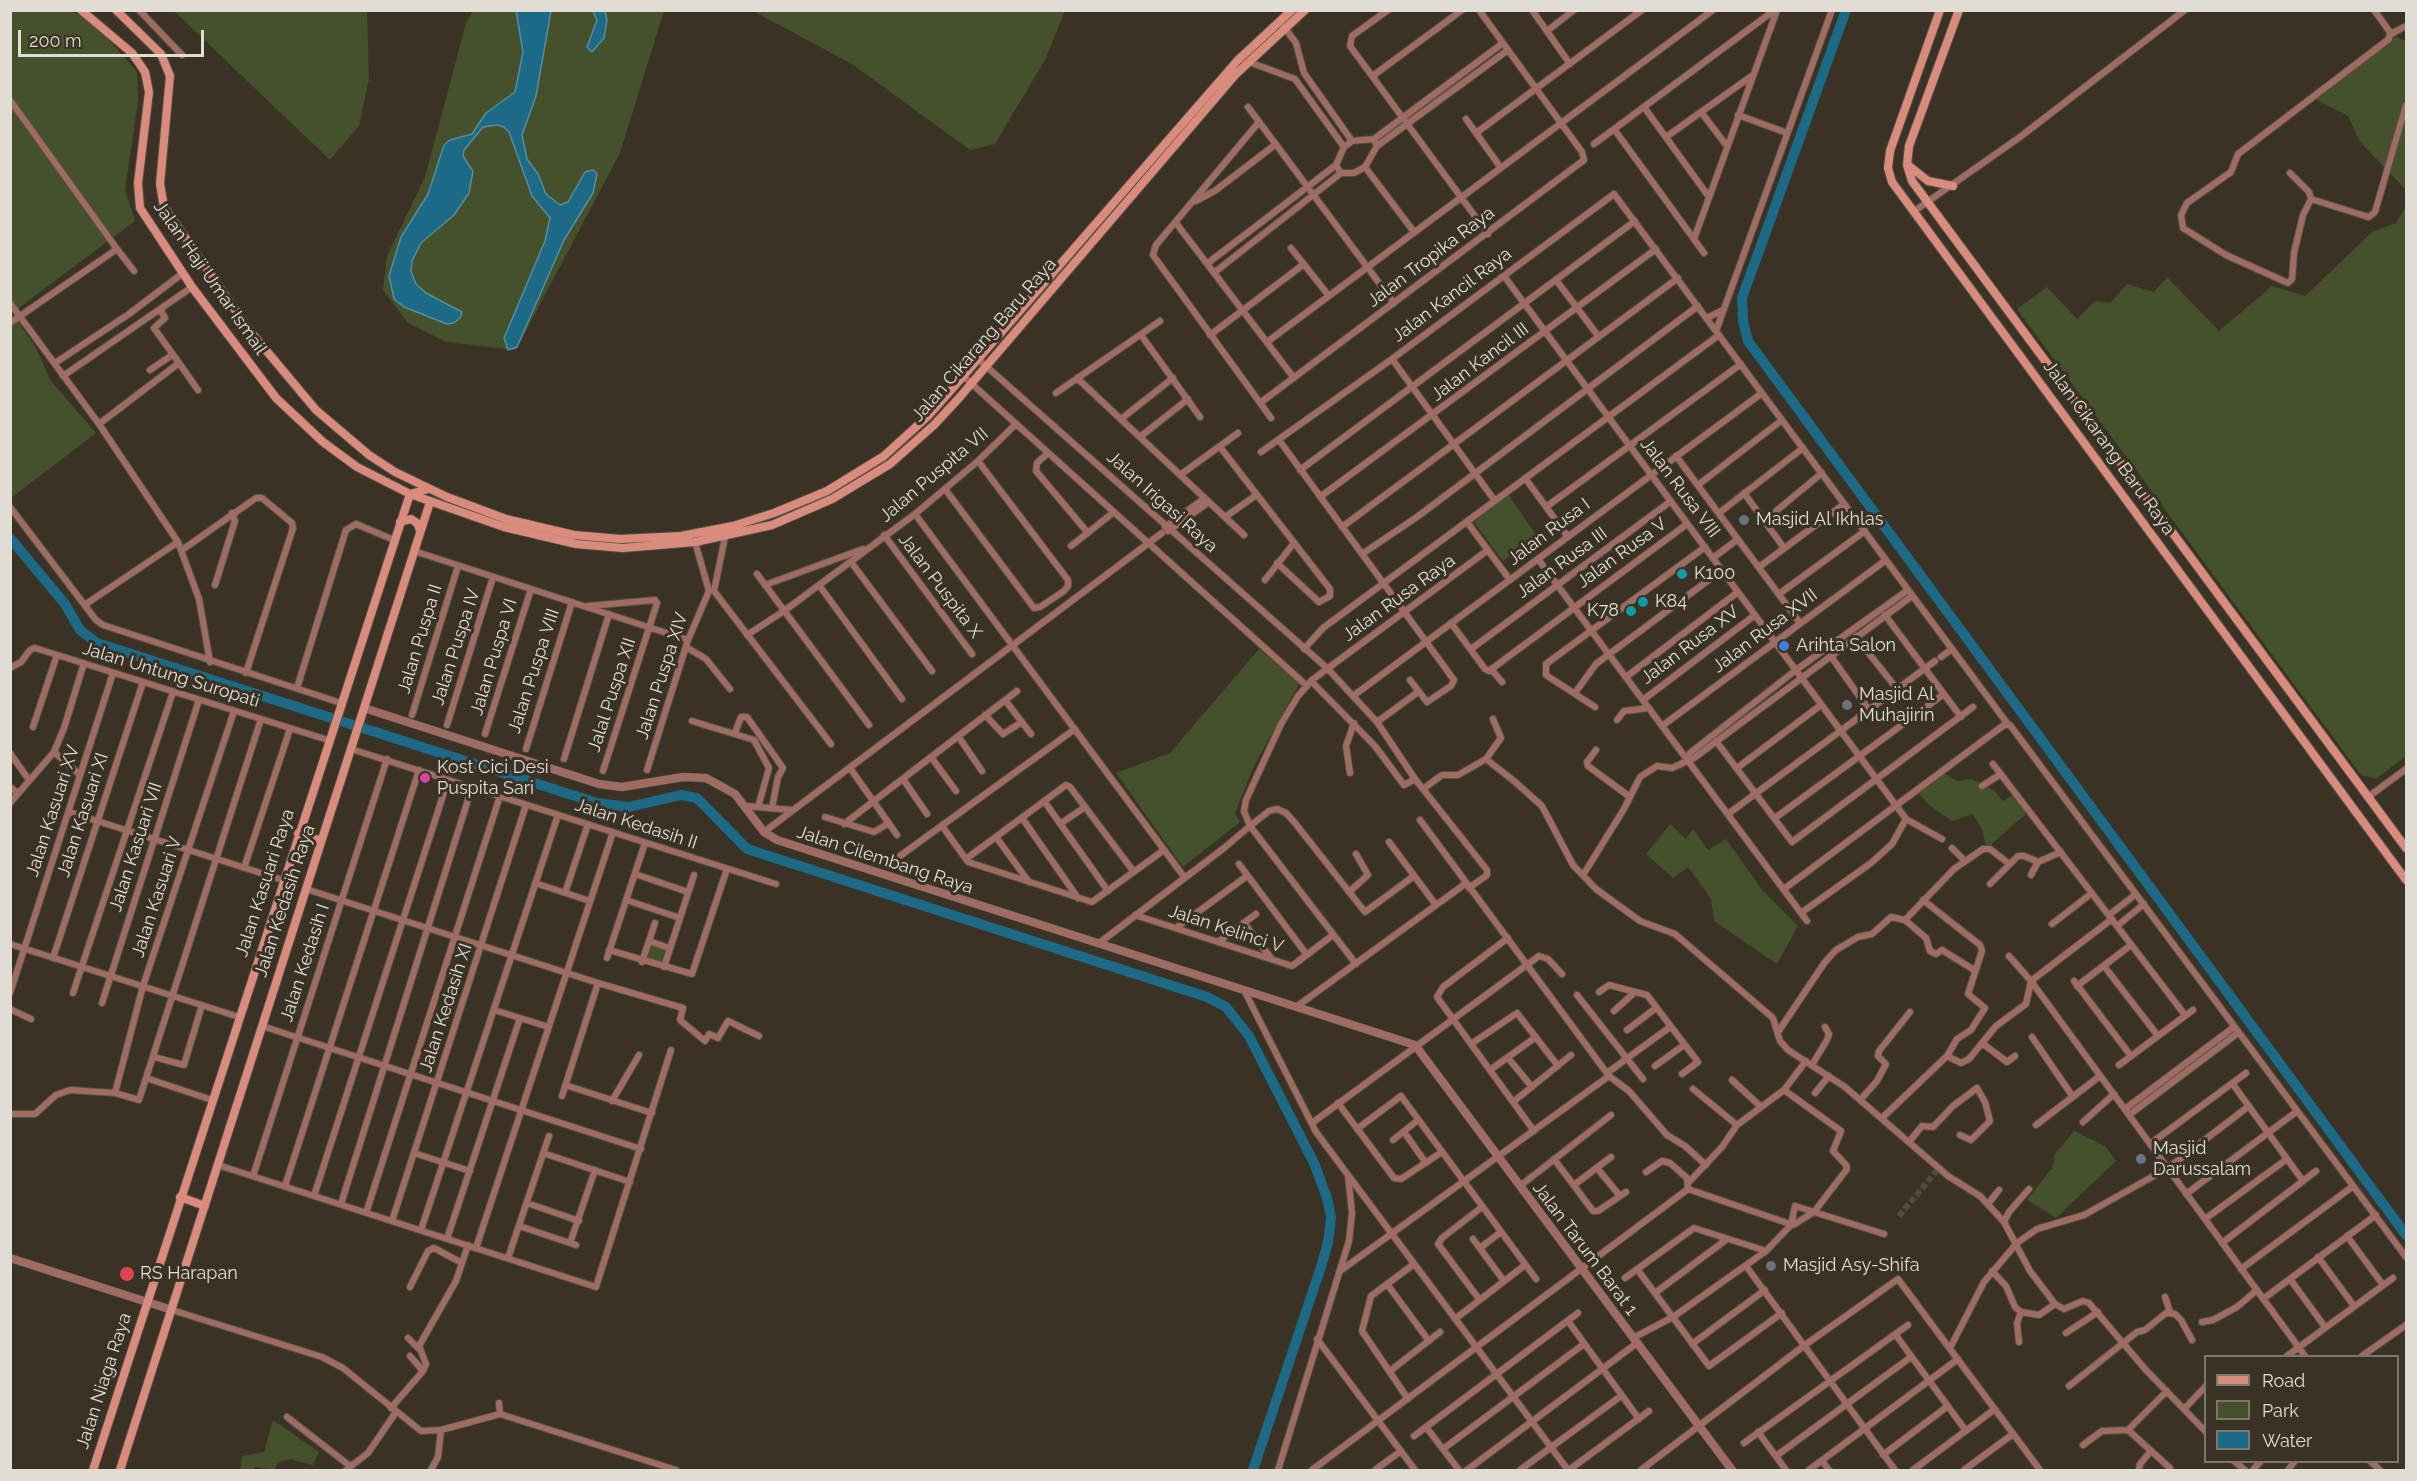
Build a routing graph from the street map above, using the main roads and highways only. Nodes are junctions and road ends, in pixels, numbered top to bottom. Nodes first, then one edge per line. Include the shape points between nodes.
1 (81, 10) edge
2 (116, 10) edge
3 (1292, 10) edge
4 (1305, 10) edge
5 (1940, 10) edge
6 (1959, 10) edge
7 (1282, 25) junction
8 (1256, 49) junction
9 (1907, 165) junction
10 (1953, 186) road end
11 (952, 389) junction
12 (959, 398) junction
13 (431, 491) junction
14 (410, 494) junction
15 (430, 502) junction
16 (400, 522) junction
17 (420, 530) junction
18 (2240, 625) junction
19 (2226, 636) junction
20 (298, 833) junction
21 (321, 841) junction
22 (2406, 848) edge
23 (2406, 880) edge
24 (180, 1197) junction
25 (205, 1206) junction
26 (146, 1302) joint
27 (93, 1470) edge
28 (120, 1470) edge

1 - 14 main road, Jalan Haji Umar Ismail via 132,53 146,72 148,92 138,183 140,208 192,287 276,398 323,442 357,467
2 - 13 main road, Jalan Haji Umar Ismail via 161,54 170,76 160,184 160,195 170,217 249,330 316,410 369,455
3 - 7 main road, Jalan Cikarang Baru Raya
4 - 7 main road, Jalan Cikarang Baru Raya
5 - 19 main road, Jalan Cikarang Baru Raya via 1890,151 1888,168 1892,182
6 - 9 main road via 1909,146
7 - 8 main road, Jalan Cikarang Baru Raya
8 - 11 main road, Jalan Cikarang Baru Raya
8 - 12 main road, Jalan Cikarang Baru Raya via 1249,62
9 - 10 main road via 1928,181
9 - 18 main road, Jalan Cikarang Baru Raya via 1912,181
11 - 12 main road
11 - 13 main road, Jalan Cikarang Baru Raya via 884,456 827,491 733,526 681,536 620,539 574,535 506,519
12 - 15 main road, Jalan Cikarang Baru Raya via 890,464 832,499 772,525 725,537 623,548 576,544 504,527
13 - 14 main road
14 - 15 main road, Jalan Haji Umar Ismail
14 - 16 main road, Jalan Kasuari Raya
15 - 17 main road, Jalan Kedasih Raya
16 - 17 main road via 414,520
16 - 20 main road, Jalan Kasuari Raya
17 - 21 main road, Jalan Kedasih Raya
18 - 19 main road
18 - 22 main road, Jalan Cikarang Baru Raya
19 - 23 main road, Jalan Cikarang Baru Raya
20 - 21 main road
20 - 24 main road, Jalan Kasuari Raya
21 - 25 main road, Jalan Kedasih Raya
24 - 25 main road
24 - 26 main road, Jalan Kasuari Raya
25 - 28 main road, Jalan Kedasih Raya
26 - 27 main road, Jalan Niaga Raya

